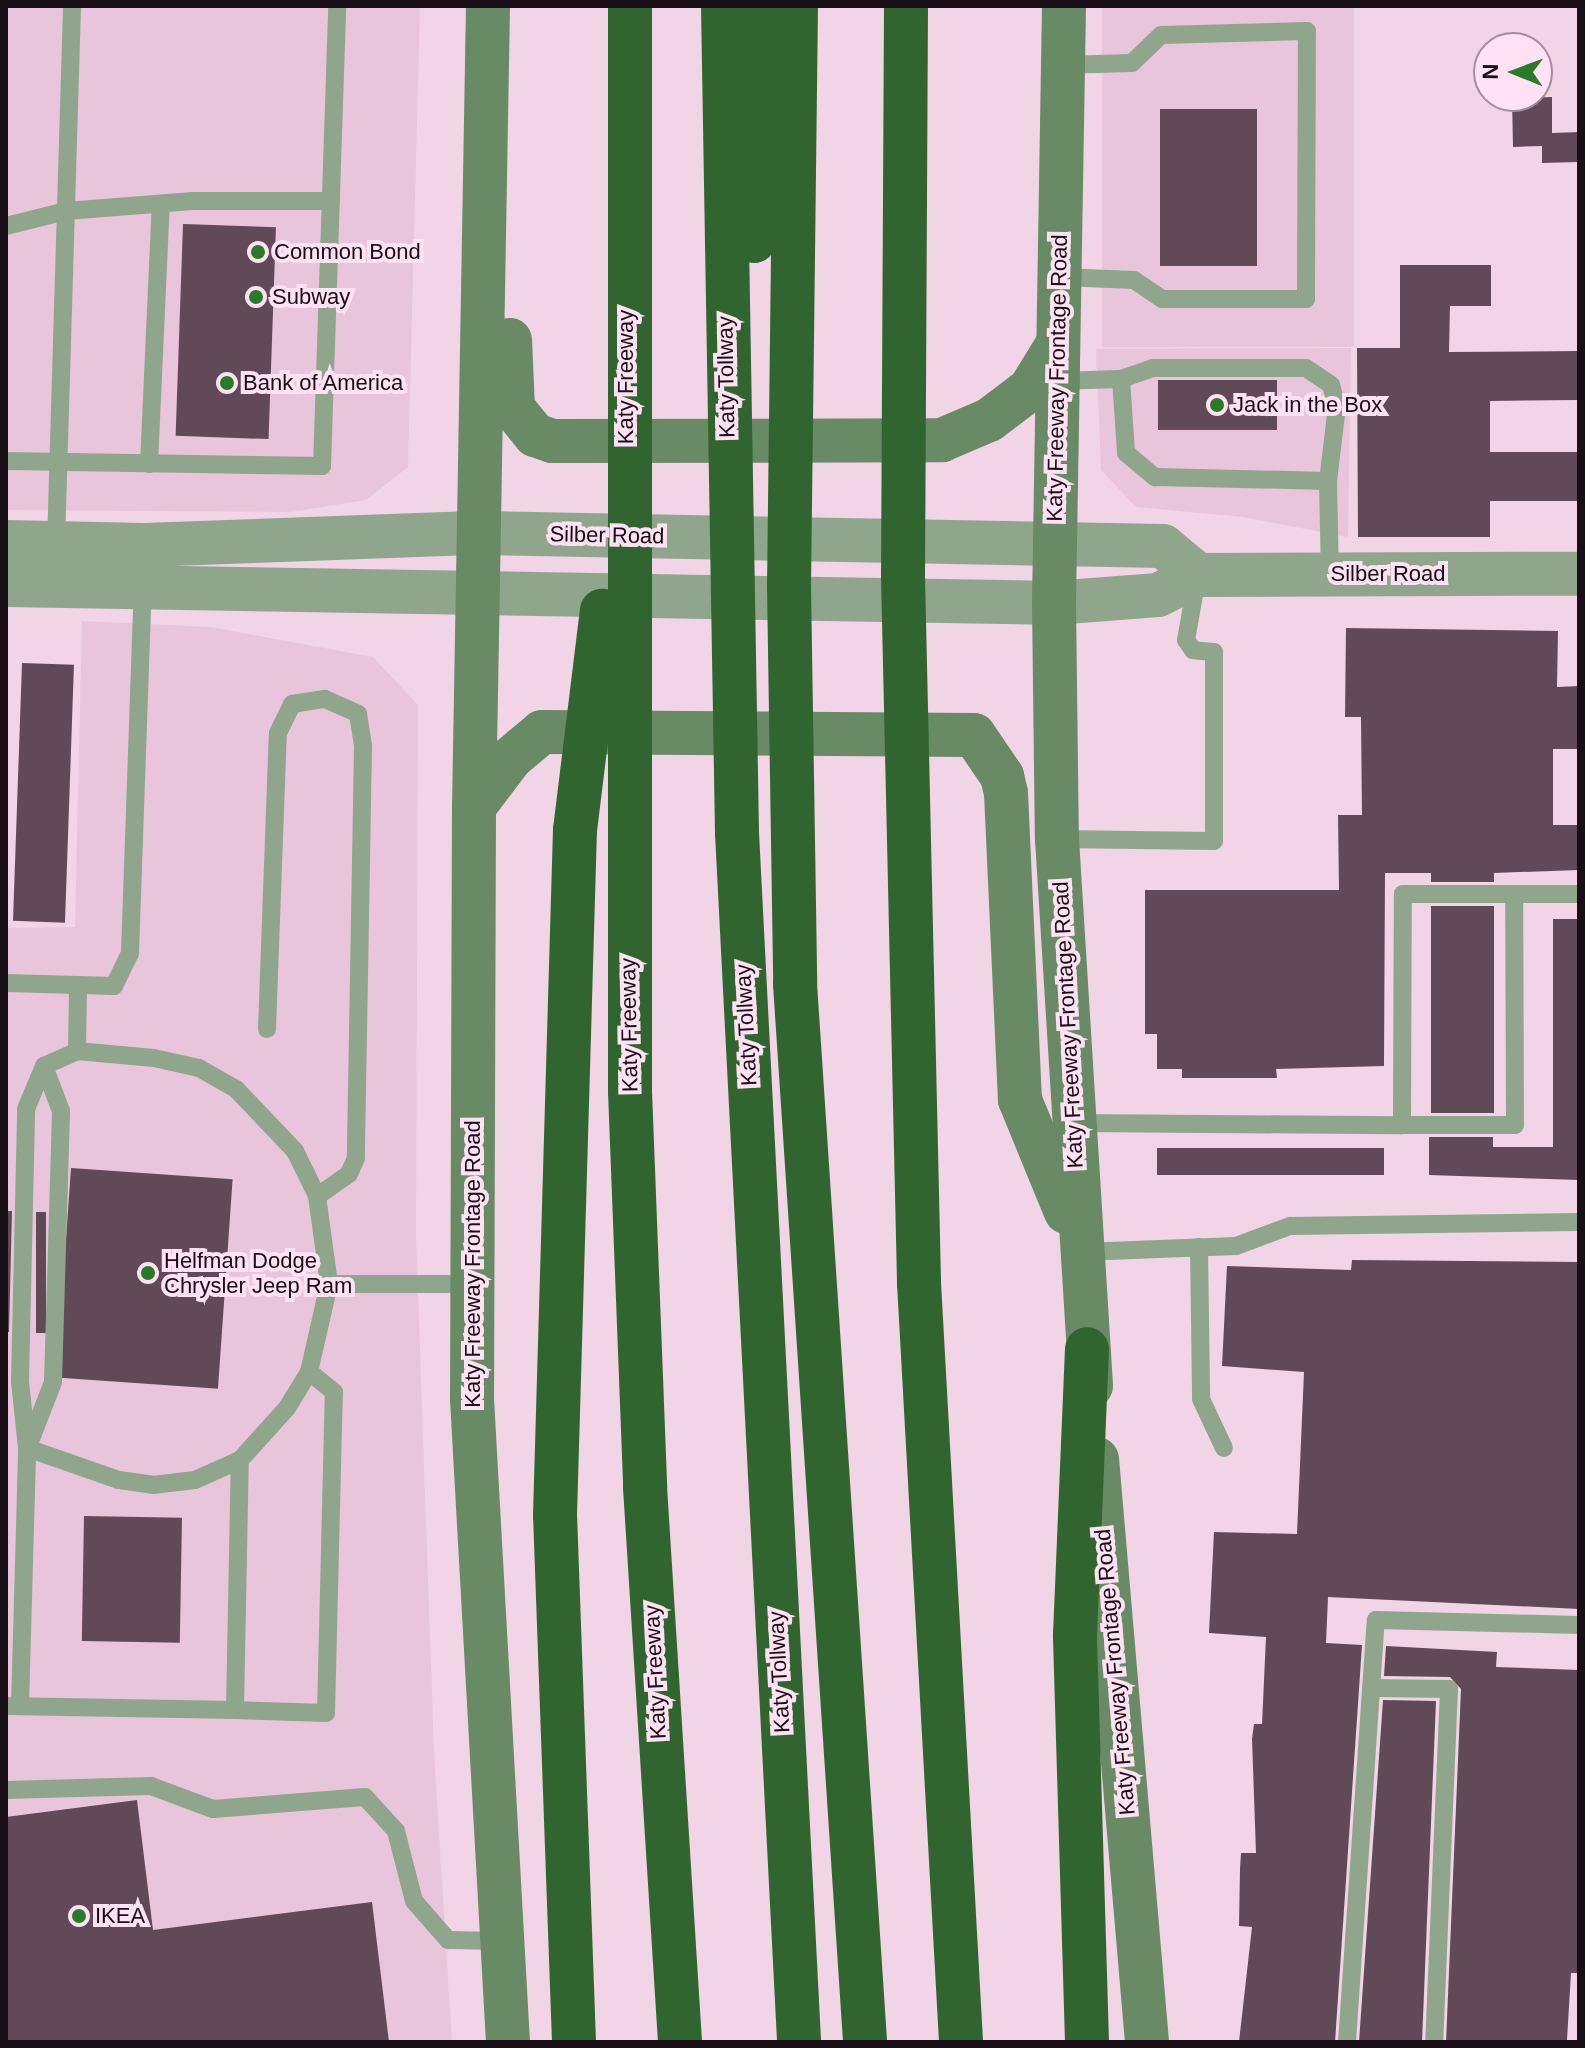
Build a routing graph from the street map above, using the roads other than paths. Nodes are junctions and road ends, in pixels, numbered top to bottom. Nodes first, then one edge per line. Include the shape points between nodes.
1 (72, 6) edge
2 (337, 6) edge
3 (488, 6) edge
4 (504, 6) edge
5 (630, 6) edge
6 (723, 6) edge
7 (759, 6) edge
8 (796, 6) edge
9 (906, 6) edge
10 (1064, 6) edge
11 (1062, 65) junction
12 (331, 201) junction
13 (161, 204) junction
14 (66, 211) junction
15 (6, 226) edge
16 (1057, 277) junction
17 (756, 322) junction
18 (1057, 363) junction
19 (1121, 379) junction
20 (625, 422) junction
21 (6, 461) edge
22 (59, 463) junction
23 (149, 464) junction
24 (1328, 481) junction
25 (479, 533) junction
26 (6, 542) edge
27 (56, 543) junction
28 (1055, 543) junction
29 (1330, 574) junction
30 (1579, 574) edge
31 (1198, 575) junction
32 (6, 585) edge
33 (143, 587) junction
34 (478, 593) junction
35 (1054, 603) junction
36 (474, 807) junction
37 (1057, 839) junction
38 (762, 840) junction
39 (1579, 894) edge
40 (1514, 895) junction
41 (6, 983) edge
42 (78, 985) junction
43 (267, 1029) dead end
44 (77, 1051) junction
45 (44, 1066) junction
46 (1072, 1123) junction
47 (1402, 1125) junction
48 (317, 1196) junction
49 (1579, 1222) edge
50 (1199, 1247) junction
51 (1082, 1252) junction
52 (329, 1284) junction
53 (473, 1284) junction
54 (1087, 1349) junction
55 (309, 1372) junction
56 (27, 1448) junction
57 (1224, 1448) dead end
58 (240, 1460) junction
59 (1579, 1625) edge
60 (1371, 1688) junction
61 (13, 1706) edge
62 (235, 1710) junction
63 (6, 1790) edge
64 (502, 1941) junction
65 (508, 2042) edge
66 (574, 2042) edge
67 (680, 2042) edge
68 (799, 2042) edge
69 (865, 2042) edge
70 (961, 2042) edge
71 (1087, 2042) edge
72 (1147, 2042) edge
73 (1347, 2042) edge
74 (1434, 2042) edge

1 - 14 lane
2 - 12 lane
3 - 25 main road, Katy Freeway Frontage Road
4 - 18 main road via 513,137 510,388 513,408 535,435 552,441 942,440 989,420
5 - 20 highway, Katy Freeway
6 - 17 highway, Katy Tollway
7 - 17 highway
8 - 17 highway
9 - 70 highway via 902,322 907,833 919,1283
10 - 11 main road, Katy Freeway Frontage Road
11 - 16 main road, Katy Freeway Frontage Road
11 - 16 lane via 1132,63 1161,35 1307,31 1306,299 1162,299 1134,280
12 - 13 lane
12 - 23 lane via 322,466
13 - 14 lane
13 - 23 lane
14 - 15 lane
14 - 22 lane
16 - 18 main road, Katy Freeway Frontage Road
17 - 38 highway
18 - 19 lane
18 - 28 main road, Katy Freeway Frontage Road
19 - 24 lane via 1126,453 1155,477
19 - 24 lane via 1153,368 1306,368 1320,374 1337,406
20 - 66 highway via 575,830 555,1515
20 - 67 highway, Katy Freeway via 637,1325
21 - 22 lane
22 - 23 lane
22 - 27 lane
24 - 29 lane
25 - 27 street, Silber Road
25 - 28 street, Silber Road
25 - 34 main road, Katy Freeway Frontage Road
26 - 27 street, Silber Road
28 - 31 street, Silber Road via 1163,546
28 - 35 main road, Katy Freeway Frontage Road
29 - 30 street, Silber Road
29 - 31 street, Silber Road
31 - 35 street, Silber Road via 1158,595
31 - 37 lane via 1186,640 1193,650 1214,652 1214,841
32 - 33 street, Silber Road
33 - 34 street, Silber Road
33 - 42 lane via 130,953 114,986
34 - 35 street, Silber Road
34 - 36 main road, Katy Freeway Frontage Road
35 - 37 main road, Katy Freeway Frontage Road
36 - 51 main road via 511,758 542,732 974,735 1002,776 1006,793 1020,1100
36 - 53 main road, Katy Freeway Frontage Road
37 - 46 main road, Katy Freeway Frontage Road
38 - 68 highway, Katy Tollway via 765,1404
38 - 69 highway via 803,1166
39 - 40 lane
40 - 47 lane via 1403,894
40 - 47 lane via 1515,1125
41 - 42 lane
42 - 44 lane
43 - 48 lane via 278,733 292,704 325,699 358,714 363,777 356,1158 349,1174
44 - 45 lane
44 - 48 lane via 199,1068 236,1089 295,1151
45 - 56 lane via 26,1109 20,1381
45 - 56 lane via 61,1111 53,1382
46 - 47 lane
46 - 51 main road, Katy Freeway Frontage Road
48 - 52 lane
49 - 50 lane via 1290,1226 1236,1246
50 - 51 lane
50 - 57 lane via 1201,1399
51 - 54 main road, Katy Freeway Frontage Road
52 - 53 lane
52 - 55 lane
53 - 64 main road, Katy Freeway Frontage Road via 472,1399
54 - 71 highway via 1075,1635
54 - 72 main road, Katy Freeway Frontage Road
55 - 58 lane via 267,1434
55 - 62 lane via 334,1392 326,1713
56 - 58 lane via 87,1471 153,1485 195,1480
56 - 61 lane
58 - 62 lane
59 - 60 lane via 1376,1620
60 - 73 lane
60 - 74 lane via 1449,1689
61 - 62 lane
63 - 64 lane via 151,1786 213,1809 365,1797 396,1831 414,1901 448,1940
64 - 65 main road, Katy Freeway Frontage Road

